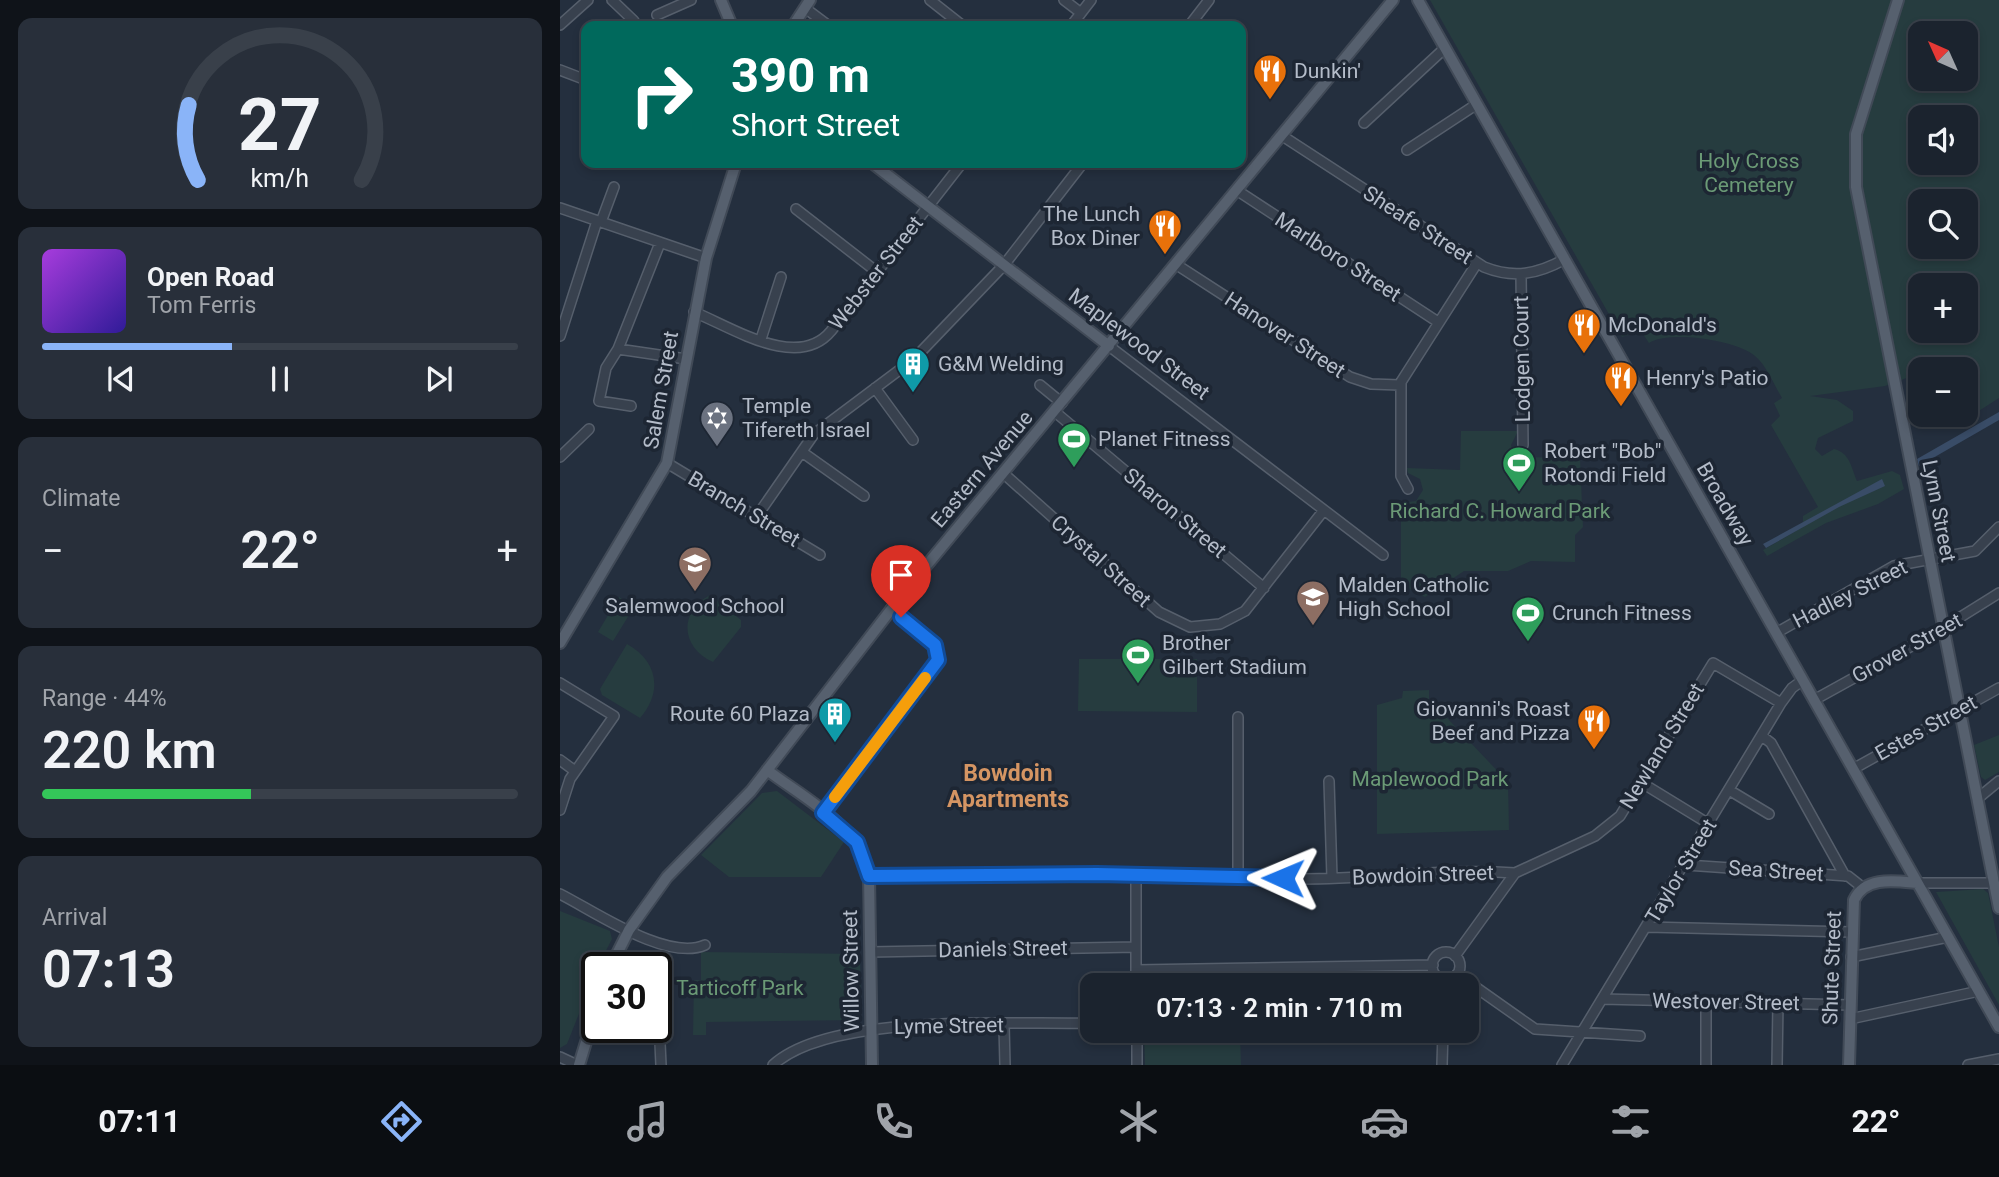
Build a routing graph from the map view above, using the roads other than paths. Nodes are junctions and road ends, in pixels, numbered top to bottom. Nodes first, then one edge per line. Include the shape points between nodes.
1 (588, 0) edge
2 (612, 0) edge
3 (691, 0) edge
4 (721, 0) edge
5 (930, 0) edge
6 (1065, 0) edge
7 (1091, 0) edge
8 (1209, 0) edge
9 (1393, 0) edge
10 (1418, 0) edge
11 (1898, 0) edge
12 (808, 4) edge
13 (1081, 13) junction
14 (657, 15) dead end
15 (634, 21) dead end
16 (731, 21) edge
17 (796, 21) edge
18 (824, 21) edge
19 (957, 21) edge
20 (1075, 21) edge
21 (1193, 21) edge
22 (560, 25) edge
23 (1445, 48) junction
24 (560, 70) edge
25 (581, 78) edge
26 (1477, 104) junction
27 (1364, 123) dead end
28 (1281, 135) junction
29 (1407, 150) dead end
30 (734, 168) edge
31 (879, 168) edge
32 (958, 168) edge
33 (1079, 168) edge
34 (614, 187) dead end
35 (1238, 191) junction
36 (928, 206) junction
37 (560, 208) edge
38 (796, 209) dead end
39 (599, 221) junction
40 (660, 243) junction
41 (706, 258) junction
42 (1565, 259) junction
43 (1477, 263) junction
44 (1004, 265) junction
45 (1177, 265) junction
46 (877, 272) junction
47 (1521, 274) junction
48 (781, 277) dead end
49 (694, 312) junction
50 (1438, 323) junction
51 (560, 336) edge
52 (761, 339) junction
53 (1109, 346) junction
54 (618, 349) junction
55 (686, 359) junction
56 (1040, 385) dead end
57 (1401, 385) junction
58 (876, 388) junction
59 (631, 406) dead end
60 (1058, 407) junction
61 (589, 429) dead end
62 (913, 440) dead end
63 (1523, 445) dead end
64 (802, 452) junction
65 (560, 457) edge
66 (667, 463) junction
67 (1003, 473) junction
68 (1408, 489) dead end
69 (864, 496) dead end
70 (1324, 510) junction
71 (757, 516) junction
72 (1999, 527) edge
73 (820, 555) dead end
74 (1383, 555) dead end
75 (1929, 559) junction
76 (1264, 588) junction
77 (1999, 593) edge
78 (891, 608) junction
79 (1943, 628) junction
80 (1776, 633) junction
81 (560, 643) edge
82 (1803, 680) junction
83 (560, 683) edge
84 (1999, 688) edge
85 (1814, 700) junction
86 (1781, 703) junction
87 (1960, 710) junction
88 (1238, 717) dead end
89 (1762, 736) junction
90 (560, 760) edge
91 (1853, 769) junction
92 (767, 770) junction
93 (575, 771) junction
94 (1329, 781) dead end
95 (1999, 781) edge
96 (1642, 783) junction
97 (1729, 790) junction
98 (1977, 799) junction
99 (560, 810) edge
100 (823, 813) junction
101 (1769, 814) dead end
102 (1709, 824) junction
103 (1686, 865) junction
104 (1515, 873) junction
105 (869, 876) junction
106 (1136, 876) junction
107 (1845, 876) junction
108 (1238, 878) junction
109 (1332, 878) junction
110 (1917, 883) junction
111 (1996, 883) edge
112 (1862, 887) junction
113 (560, 894) edge
114 (1999, 908) edge
115 (1647, 927) junction
116 (629, 930) junction
117 (1851, 932) junction
118 (1948, 937) junction
119 (705, 945) dead end
120 (1136, 947) junction
121 (870, 951) junction
122 (618, 952) edge
123 (1455, 956) junction
124 (1851, 957) junction
125 (1433, 965) junction
126 (1136, 970) joint
127 (1435, 973) edge
128 (1457, 973) edge
129 (1479, 990) edge
130 (1979, 992) junction
131 (1602, 999) junction
132 (1706, 1002) junction
133 (1778, 1003) junction
134 (1850, 1005) junction
135 (1850, 1019) junction
136 (1080, 1023) edge
137 (1004, 1025) junction
138 (1999, 1027) edge
139 (871, 1028) junction
140 (1583, 1032) junction
141 (1640, 1036) dead end
142 (585, 1043) edge
143 (660, 1043) edge
144 (1137, 1043) edge
145 (1443, 1043) edge
146 (560, 1057) edge
147 (1999, 1059) edge
148 (578, 1065) edge
149 (661, 1065) edge
150 (772, 1065) edge
151 (872, 1065) edge
152 (1005, 1065) edge
153 (1137, 1065) edge
154 (1442, 1065) edge
155 (1562, 1065) edge
156 (1706, 1065) edge
157 (1777, 1065) edge
158 (1849, 1065) edge
159 (1968, 1065) edge

1 - 22 street
2 - 15 street
3 - 14 street
4 - 16 main road
5 - 19 street
6 - 13 street
7 - 13 street
8 - 21 street
9 - 28 main road, Eastern Avenue
10 - 23 main road, Broadway
11 - 75 main road, Lynn Street via 1860,119 1854,169
12 - 17 main road
12 - 18 street
13 - 20 street
23 - 26 main road, Broadway
23 - 27 street
24 - 25 street
26 - 29 street
26 - 42 main road, Broadway
28 - 35 main road, Eastern Avenue
28 - 43 street, Sheafe Street
30 - 41 main road, Salem Street
31 - 36 main road, Maplewood Street
32 - 36 street, Webster Street
33 - 44 street
34 - 39 street
35 - 45 main road, Eastern Avenue
35 - 50 street, Marlboro Street
36 - 44 main road, Maplewood Street
36 - 46 street, Webster Street
37 - 39 street
38 - 46 street
39 - 40 street
39 - 51 street
40 - 41 street
40 - 54 street
41 - 49 main road, Salem Street
42 - 47 street, Sheafe Street
42 - 80 main road, Broadway
43 - 47 street, Sheafe Street
43 - 50 street
44 - 53 main road, Maplewood Street
44 - 58 street via 914,359
45 - 53 main road, Eastern Avenue
45 - 57 street, Hanover Street via 1350,377
46 - 52 street, Webster Street via 820,343 792,350
47 - 63 street, Lodgen Court
48 - 52 street
49 - 52 street, Webster Street
49 - 55 main road, Salem Street
50 - 57 street
53 - 60 main road, Eastern Avenue
53 - 70 street, Maplewood Street
54 - 55 street
54 - 59 street via 606,368 599,401
55 - 66 main road, Salem Street
56 - 60 street, Sharon Street
57 - 68 street via 1401,476
58 - 62 street
58 - 64 street via 818,430
60 - 67 main road, Eastern Avenue
60 - 76 street, Sharon Street
61 - 65 street
64 - 69 street
64 - 71 street
66 - 71 street, Branch Street
66 - 81 main road, Salem Street
67 - 76 street, Crystal Street via 1170,620 1190,627 1220,624 1245,611
67 - 78 main road, Eastern Avenue
70 - 74 street, Maplewood Street
70 - 76 street, Crystal Street
71 - 73 street, Branch Street
72 - 75 street, Hadley Street via 1975,551
75 - 79 main road, Lynn Street
75 - 80 street, Hadley Street via 1894,566
77 - 79 street, Grover Street
78 - 92 main road, Eastern Avenue
78 - 100 street via 935,645 938,660
79 - 85 street, Grover Street
79 - 87 main road, Lynn Street
80 - 82 main road, Broadway
82 - 85 main road, Broadway
82 - 86 street, Taylor Street
83 - 93 street via 614,716
84 - 87 street, Estes Street
85 - 91 main road, Broadway
86 - 89 street, Taylor Street
86 - 96 street, Newland Street via 1713,663
87 - 91 street, Estes Street
87 - 98 main road, Lynn Street
88 - 108 street
89 - 97 street, Taylor Street
89 - 107 street via 1771,743
90 - 93 street
91 - 110 main road, Broadway
92 - 100 main road, Willow Street
92 - 116 main road, Eastern Avenue via 672,871
93 - 99 street
94 - 109 street
95 - 98 street
96 - 102 street
96 - 104 street, Newland Street via 1610,825
97 - 101 street
97 - 102 street, Taylor Street
98 - 111 main road, Lynn Street
100 - 105 main road, Willow Street via 857,842
102 - 103 street, Taylor Street
103 - 107 street, Sea Street
103 - 115 street, Taylor Street
104 - 109 street, Bowdoin Street
104 - 123 street, Newland Street
105 - 106 street, Bowdoin Street
105 - 121 main road, Willow Street
106 - 108 street, Bowdoin Street
106 - 120 street
107 - 112 street, Sea Street
108 - 109 street, Bowdoin Street
110 - 111 street, Shute Street
110 - 112 main road, Shute Street
110 - 118 main road, Broadway
111 - 114 main road, Lynn Street
112 - 117 main road, Shute Street via 1853,904
113 - 116 street
115 - 117 street
115 - 131 street, Taylor Street
116 - 119 street via 669,947
116 - 122 main road, Eastern Avenue
117 - 124 main road, Shute Street
118 - 124 street
118 - 130 main road, Broadway
120 - 121 street, Daniels Street
120 - 126 street
121 - 139 main road, Willow Street
123 - 125 street via 1439,955
123 - 128 street via 1460,964
124 - 134 main road, Shute Street
125 - 126 street
125 - 127 street
129 - 140 street via 1535,1029
130 - 135 street
130 - 138 main road, Broadway
131 - 132 street, Westover Street
131 - 140 street, Taylor Street
132 - 133 street, Westover Street
132 - 156 street
133 - 134 street, Westover Street
133 - 157 street
134 - 135 main road, Shute Street
135 - 158 main road, Shute Street
136 - 137 street, Lyme Street
137 - 139 street, Lyme Street
137 - 152 street
139 - 150 street, Lyme Street via 797,1048
139 - 151 main road, Willow Street
140 - 141 street
140 - 155 street, Taylor Street
142 - 148 main road
143 - 149 street
144 - 153 street
145 - 154 street
146 - 148 street
147 - 159 street

